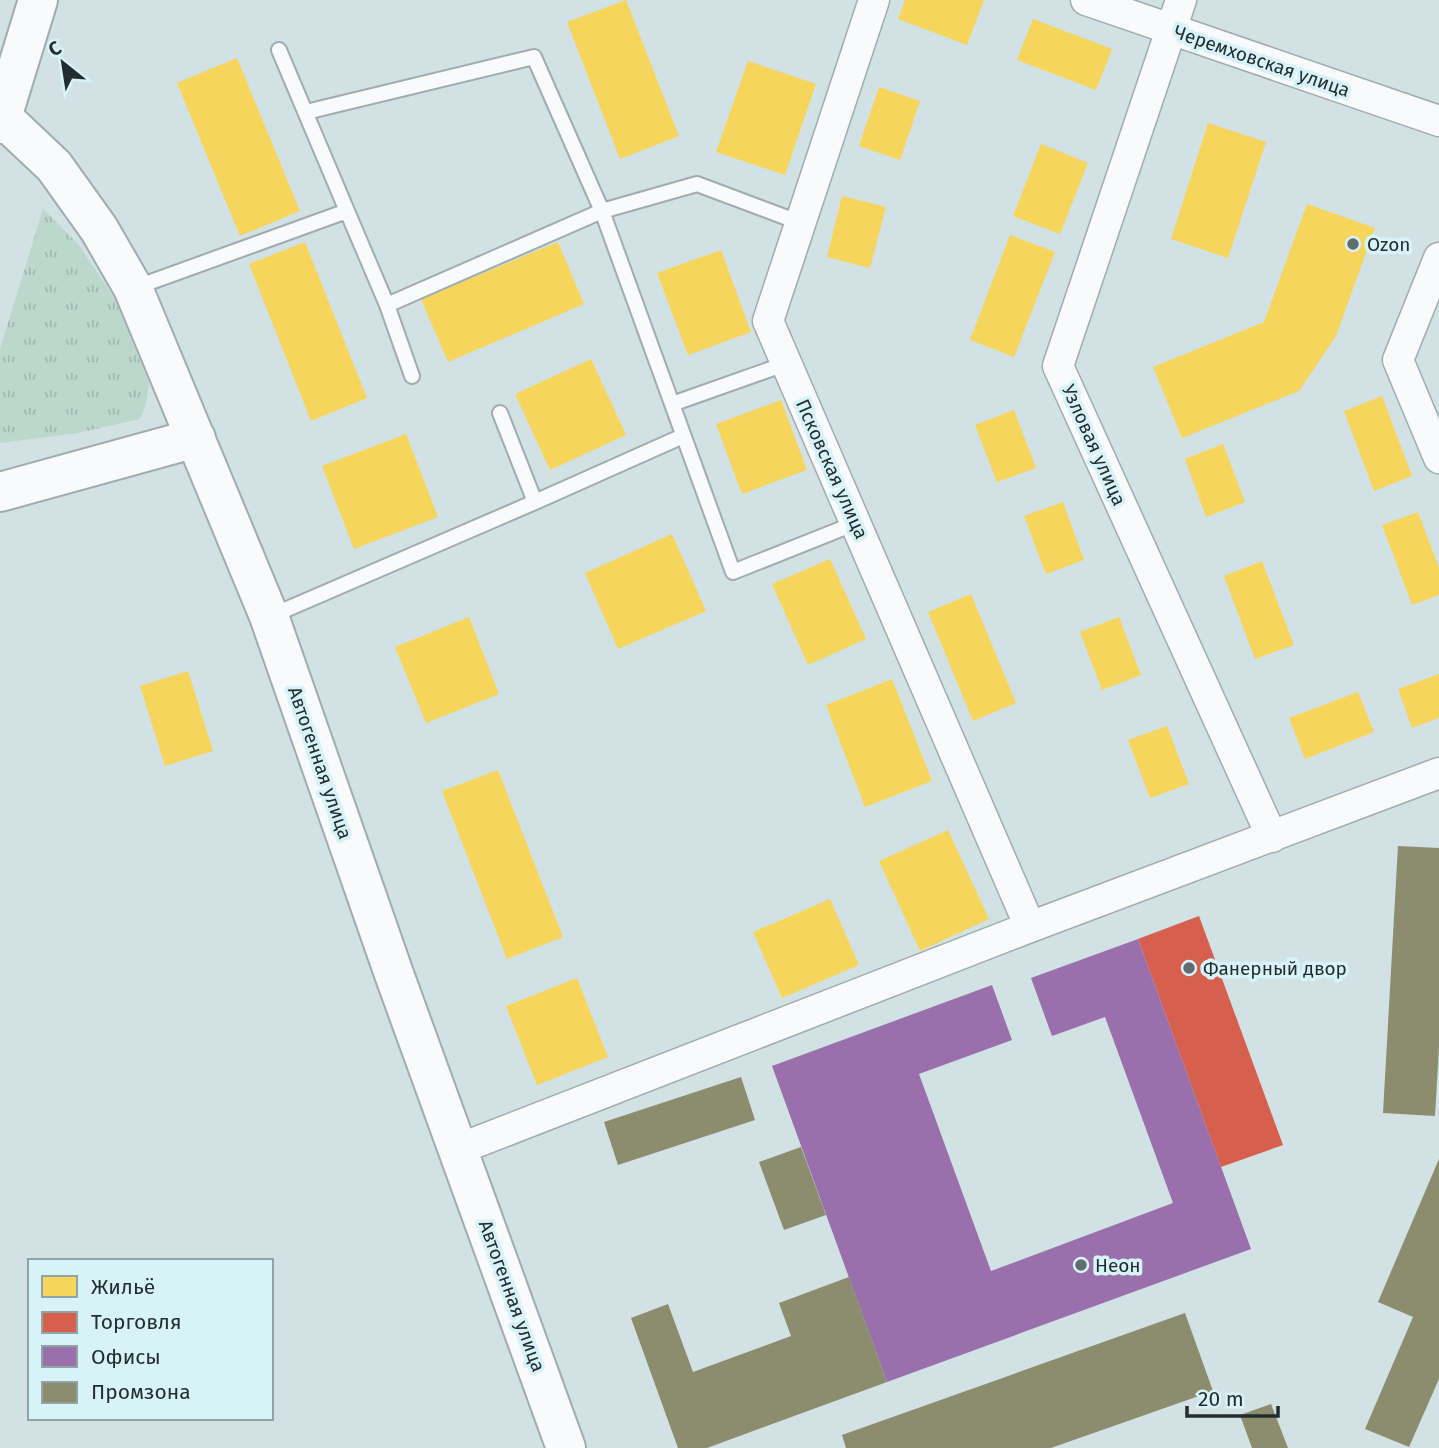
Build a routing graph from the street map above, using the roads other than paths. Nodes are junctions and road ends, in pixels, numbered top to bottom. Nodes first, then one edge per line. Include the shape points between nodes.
1 (38, 0) edge
2 (874, 0) edge
3 (1086, 0) edge
4 (1181, 0) edge
5 (1171, 30) junction
6 (279, 50) dead end
7 (306, 112) junction
8 (1, 118) edge
9 (1439, 121) edge
10 (347, 211) junction
11 (602, 211) junction
12 (801, 223) junction
13 (1439, 258) edge
14 (133, 288) junction
15 (387, 305) junction
16 (785, 364) junction
17 (412, 376) dead end
18 (672, 404) junction
19 (499, 413) dead end
20 (684, 436) junction
21 (196, 438) junction
22 (1439, 458) edge
23 (0, 492) edge
24 (535, 502) junction
25 (856, 523) junction
26 (269, 616) junction
27 (1439, 773) edge
28 (1272, 837) junction
29 (1030, 927) junction
30 (459, 1149) junction
31 (566, 1448) edge

1 - 8 street
2 - 12 street, Псковская улица
3 - 5 street, Черемховская улица
4 - 5 street, Узловая улица
5 - 9 street, Черемховская улица
5 - 28 street, Узловая улица via 1058,366
6 - 7 lane
7 - 10 lane
7 - 11 lane via 534,57
8 - 14 street, Автогенная улица via 54,166 99,229
10 - 14 lane
10 - 15 lane
11 - 12 lane via 697,184
11 - 15 lane
11 - 18 lane
12 - 16 street, Псковская улица via 768,321
13 - 22 street via 1398,360
14 - 21 street, Автогенная улица
15 - 17 lane
16 - 18 lane
16 - 25 street, Псковская улица
18 - 20 lane
19 - 24 lane
20 - 24 lane
20 - 25 lane via 733,572
21 - 23 street
21 - 26 street, Автогенная улица
24 - 26 lane
25 - 29 street, Псковская улица
26 - 30 street, Автогенная улица
27 - 28 street
28 - 29 street
29 - 30 street
30 - 31 street, Автогенная улица

